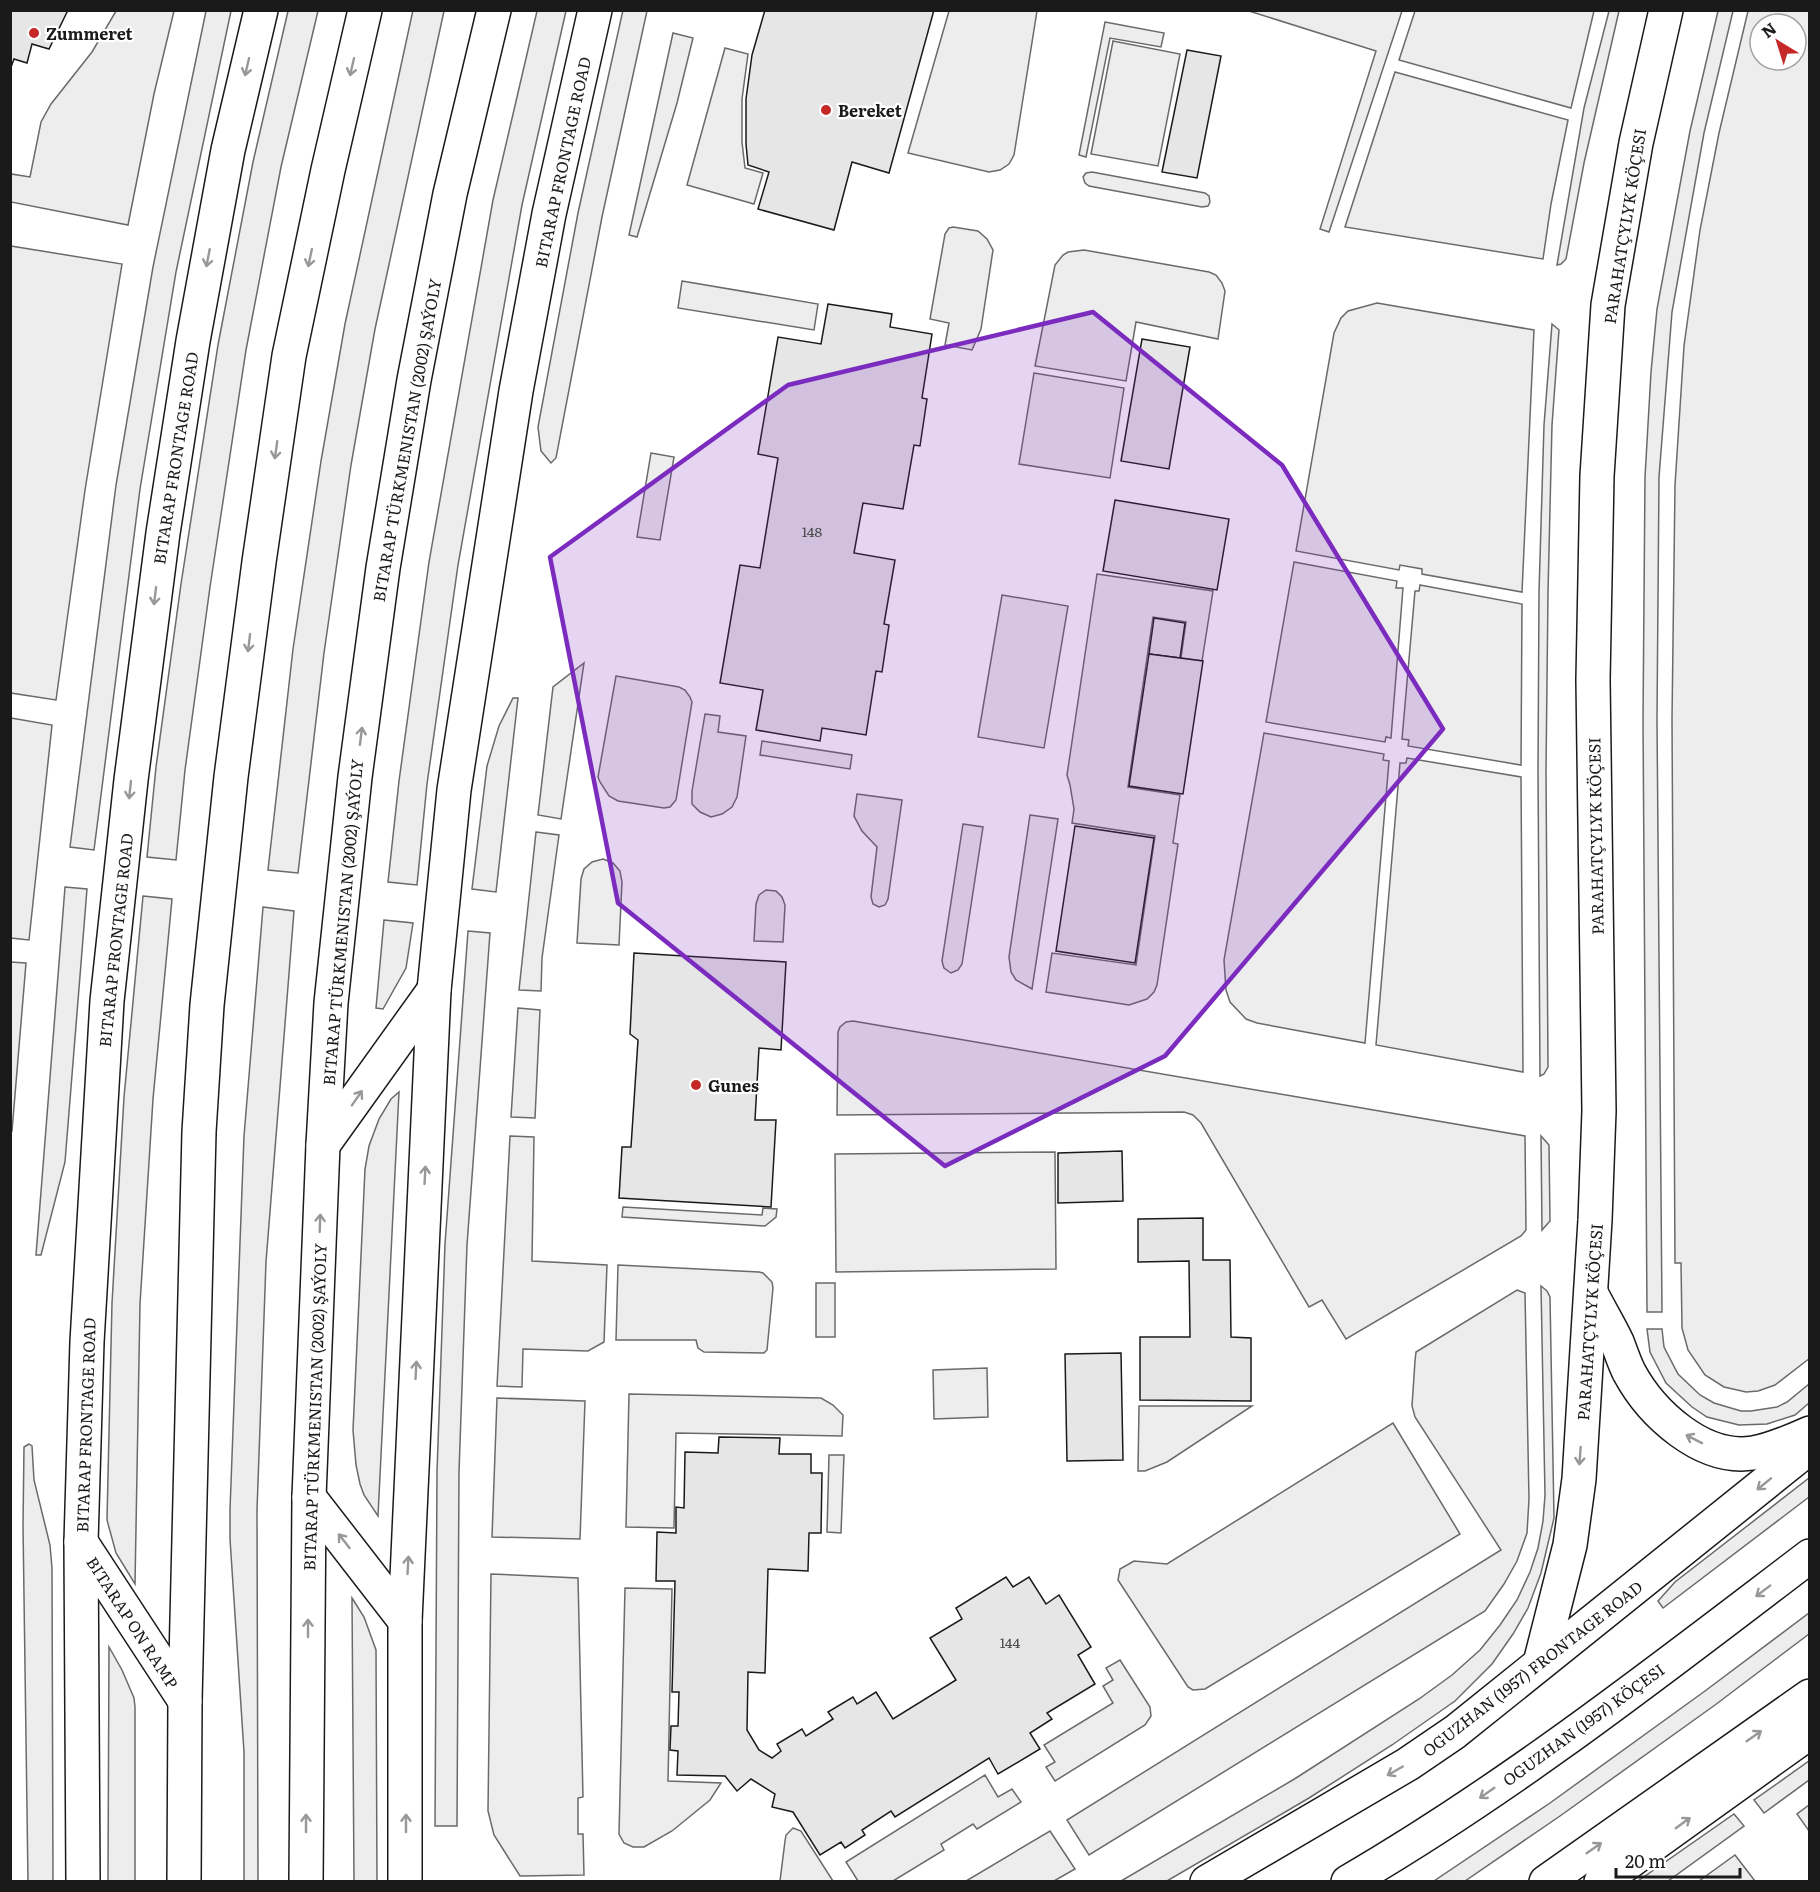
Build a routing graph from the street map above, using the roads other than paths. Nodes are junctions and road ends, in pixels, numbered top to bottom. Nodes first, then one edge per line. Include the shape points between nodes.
1 (261, 10) edge
2 (365, 10) edge
3 (494, 10) edge
4 (595, 10) edge
5 (1666, 10) edge
6 (434, 990) junction
7 (323, 1145) junction
8 (1591, 1293) junction
9 (1809, 1433) edge
10 (1809, 1447) edge
11 (309, 1497) junction
12 (81, 1542) junction
13 (1809, 1556) edge
14 (405, 1620) junction
15 (1540, 1663) junction
16 (185, 1701) junction
17 (1805, 1711) edge
18 (83, 1881) edge
19 (184, 1881) edge
20 (306, 1881) edge
21 (405, 1881) edge
22 (1207, 1881) edge
23 (1348, 1881) edge
24 (1546, 1881) edge
25 (1601, 1881) edge

1 -> 12 street, BITARAP FRONTAGE ROAD via 228,150 193,341 131,780 98,1123
2 -> 16 street via 289,356 234,754 207,1005 199,1132
7 -> 3 street, BITARAP TÜRKMENISTAN (2002) ŞAÝOLY via 332,991 383,568 450,194
4 - 6 street, BITARAP FRONTAGE ROAD via 549,214 516,391 454,790
5 - 8 street, PARAHATÇYLYK KÖÇESI via 1636,143 1608,304 1597,476 1593,680 1599,1111
7 -> 6 street, BITARAP FRONTAGE ROAD
14 -> 6 street, BITARAP FRONTAGE ROAD
11 -> 7 street, BITARAP TÜRKMENISTAN (2002) ŞAÝOLY
9 -> 8 street via 1752,1453 1726,1452 1674,1427 1629,1371
8 -> 15 street, PARAHATÇYLYK KÖÇESI via 1572,1534
10 -> 15 street, OGUZHAN (1957) FRONTAGE ROAD
14 -> 11 street
20 -> 11 street, BITARAP TÜRKMENISTAN (2002) ŞAÝOLY
12 - 16 street, BITARAP ON RAMP
12 - 18 street, BITARAP FRONTAGE ROAD
13 -> 23 street, OGUZHAN (1957) KÖÇESI via 1572,1734 1468,1807
21 -> 14 street, BITARAP FRONTAGE ROAD
15 -> 22 street, OGUZHAN (1957) FRONTAGE ROAD via 1408,1764
16 - 19 street
24 -> 17 street
25 -> 17 street

